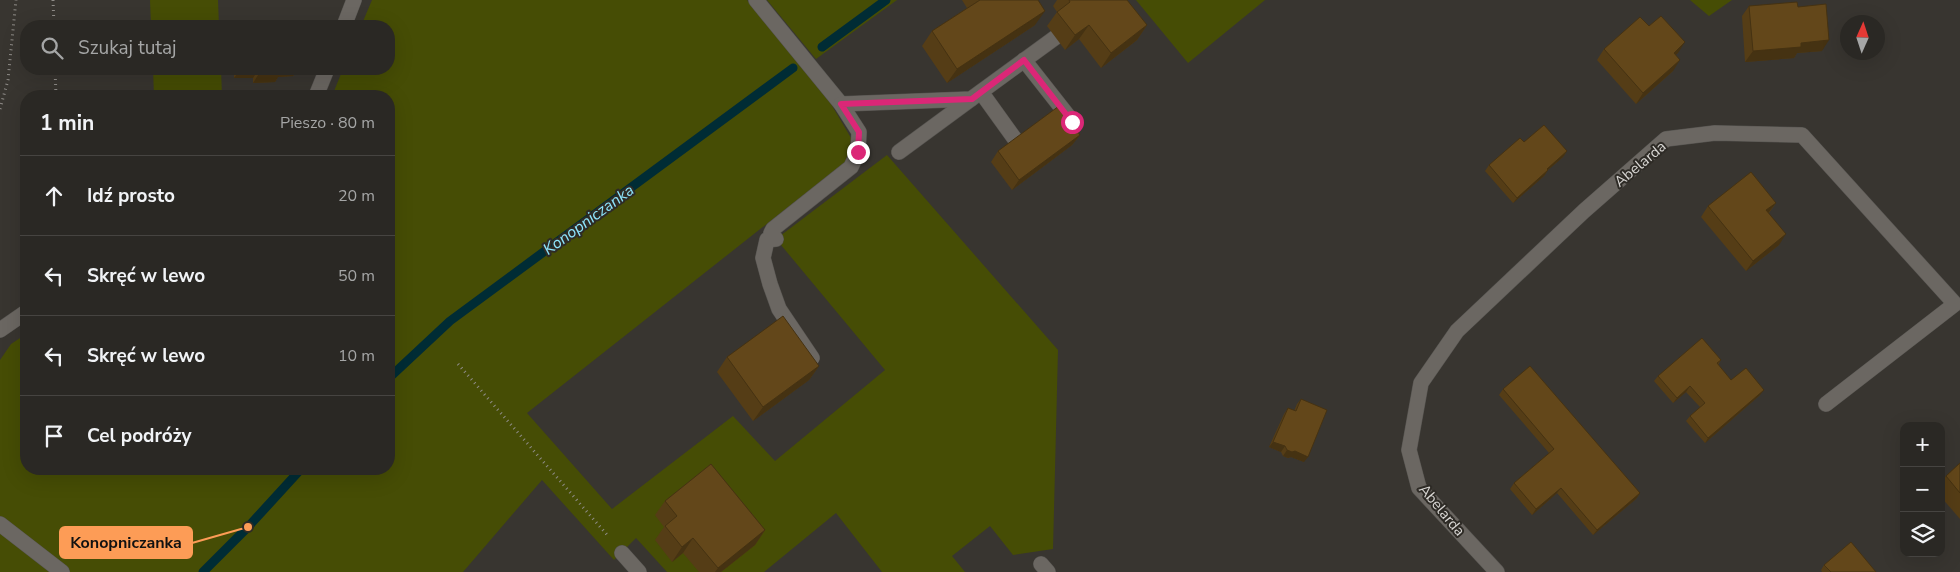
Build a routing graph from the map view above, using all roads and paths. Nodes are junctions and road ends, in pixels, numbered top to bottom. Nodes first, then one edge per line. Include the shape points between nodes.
1 (16, 0) edge
2 (53, 0) edge
3 (354, 0) edge
4 (756, 0) edge
5 (54, 20) edge
6 (346, 20) edge
7 (1056, 37) dead end
8 (1024, 60) junction
9 (55, 75) edge
10 (325, 75) edge
11 (56, 90) edge
12 (318, 90) edge
13 (976, 95) junction
14 (841, 104) junction
15 (0, 109) edge
16 (1072, 122) edge
17 (1017, 142) edge
18 (899, 152) dead end
19 (20, 316) edge
20 (0, 330) edge
21 (815, 362) edge
22 (458, 364) dead end
23 (1826, 404) dead end
24 (0, 524) edge
25 (622, 553) joint
26 (62, 572) edge
27 (638, 572) edge
28 (1497, 572) edge

1 - 15 path via 8,80
2 - 5 path
3 - 6 street
4 - 14 street
7 - 8 street
8 - 13 street
8 - 16 street
9 - 11 path
10 - 12 street
13 - 14 street
13 - 17 street
13 - 18 street
14 - 21 street via 859,132 858,152 851,167 773,229 771,233 776,239 767,240 764,258 779,309
19 - 20 street
22 - 25 path
23 - 28 street, Abelarda via 1955,304 1802,135 1716,133 1666,140 1584,211 1457,331 1421,382 1409,450 1419,488
24 - 26 street
25 - 27 street

